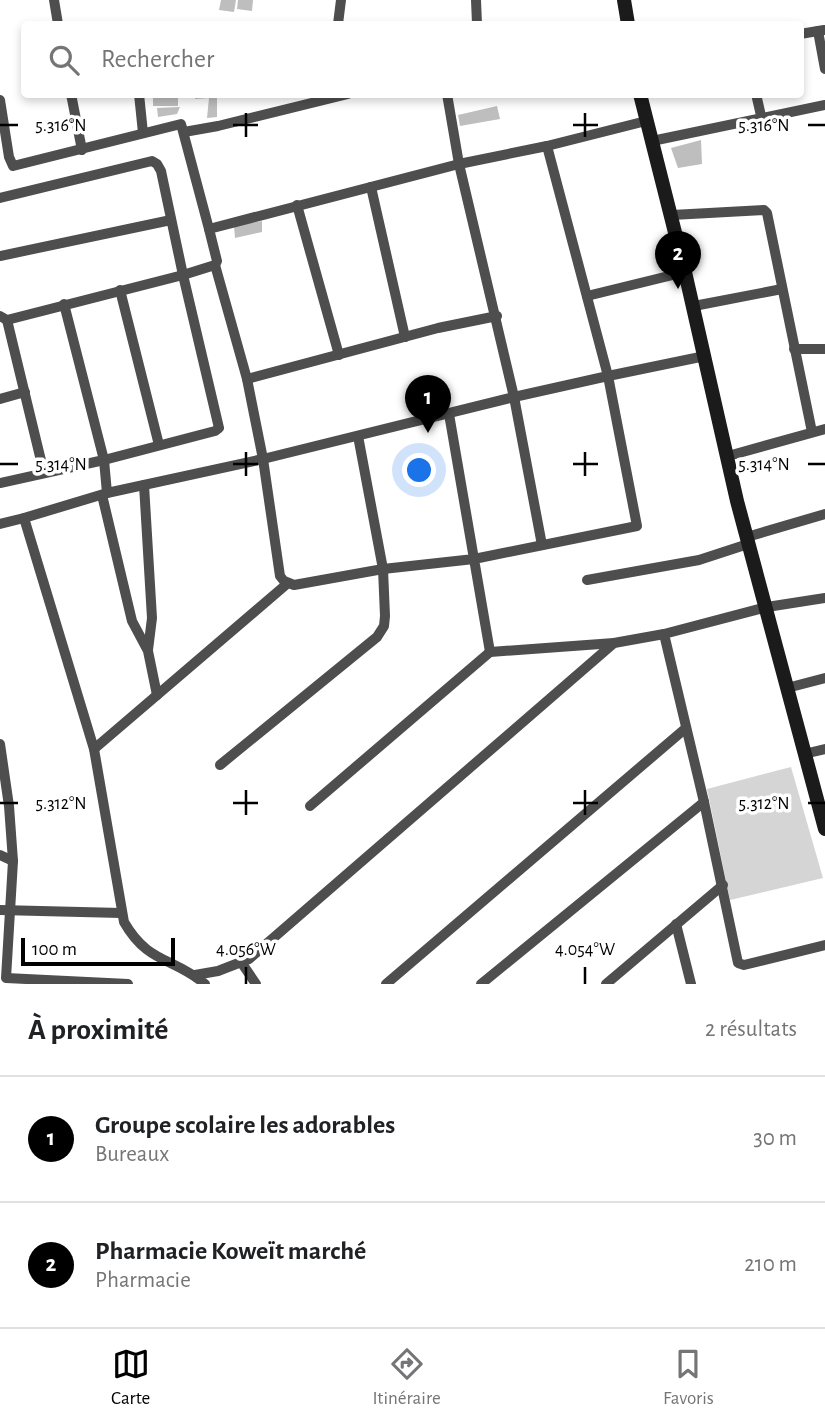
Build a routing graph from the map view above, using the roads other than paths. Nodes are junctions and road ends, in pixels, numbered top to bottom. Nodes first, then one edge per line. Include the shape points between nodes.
1 (54, 0) edge
2 (339, 0) edge
3 (476, 0) edge
4 (624, 0) edge
5 (58, 21) edge
6 (338, 21) edge
7 (477, 21) edge
8 (628, 21) edge
9 (822, 31) edge
10 (804, 33) edge
11 (825, 69) edge
12 (72, 98) edge
13 (139, 98) edge
14 (323, 98) edge
15 (448, 98) edge
16 (641, 98) edge
17 (757, 98) edge
18 (0, 100) edge
19 (825, 105) edge
20 (762, 120) junction
21 (646, 121) junction
22 (184, 132) junction
23 (143, 134) junction
24 (652, 141) junction
25 (547, 146) junction
26 (82, 150) junction
27 (459, 164) junction
28 (371, 187) junction
29 (0, 198) edge
30 (297, 205) junction
31 (672, 215) junction
32 (171, 220) junction
33 (209, 229) junction
34 (0, 256) edge
35 (215, 265) junction
36 (685, 272) junction
37 (183, 275) junction
38 (782, 289) junction
39 (120, 290) junction
40 (587, 296) junction
41 (64, 304) junction
42 (694, 306) junction
43 (497, 316) junction
44 (4, 318) edge
45 (11, 336) junction
46 (405, 337) junction
47 (0, 338) edge
48 (794, 349) junction
49 (825, 349) edge
50 (339, 355) junction
51 (705, 356) junction
52 (608, 376) junction
53 (247, 379) junction
54 (25, 392) junction
55 (514, 397) junction
56 (0, 399) edge
57 (449, 414) junction
58 (825, 429) edge
59 (812, 432) junction
60 (358, 436) junction
61 (159, 445) junction
62 (728, 456) junction
63 (263, 459) junction
64 (104, 460) junction
65 (44, 473) junction
66 (0, 484) edge
67 (144, 485) junction
68 (105, 494) junction
69 (825, 514) edge
70 (24, 518) junction
71 (0, 524) edge
72 (748, 540) junction
73 (542, 545) junction
74 (474, 559) junction
75 (383, 569) junction
76 (586, 580) dead end
77 (288, 583) junction
78 (825, 598) edge
79 (767, 607) junction
80 (664, 634) junction
81 (614, 643) junction
82 (148, 651) junction
83 (490, 652) junction
84 (825, 678) edge
85 (787, 688) junction
86 (157, 695) junction
87 (686, 728) junction
88 (0, 744) edge
89 (94, 749) junction
90 (825, 749) edge
91 (804, 754) junction
92 (220, 765) dead end
93 (704, 802) junction
94 (310, 806) dead end
95 (825, 827) edge
96 (0, 855) edge
97 (13, 861) junction
98 (723, 885) junction
99 (4, 910) edge
100 (121, 913) junction
101 (676, 924) junction
102 (825, 945) edge
103 (241, 962) junction
104 (622, 970) junction
105 (195, 975) junction
106 (3, 978) edge
107 (128, 984) edge
108 (205, 984) edge
109 (256, 984) edge
110 (386, 984) edge
111 (481, 984) edge
112 (606, 984) edge
113 (624, 984) edge
114 (691, 984) edge

1 - 5 street
2 - 6 street
3 - 7 street
4 - 8 street
9 - 10 street
9 - 11 street
12 - 26 street
13 - 23 street
14 - 22 street
15 - 27 street
16 - 21 street
17 - 20 street
18 - 26 street via 13,166
19 - 20 street
20 - 24 street
21 - 24 street
21 - 25 street
22 - 23 street via 181,124
22 - 33 street
23 - 26 street
24 - 31 street
25 - 27 street
25 - 40 street
27 - 28 street
27 - 43 street
28 - 30 street
28 - 46 street
29 - 32 street via 152,161 161,171
30 - 33 street
30 - 50 street
31 - 36 street
31 - 38 street via 764,210
32 - 34 street
32 - 37 street
33 - 35 street
35 - 37 street
35 - 53 street
36 - 40 street
36 - 42 street
37 - 39 street
37 - 61 street via 219,428
38 - 42 street
38 - 48 street
39 - 41 street
39 - 61 street
40 - 52 street
41 - 44 street
41 - 64 street
42 - 51 street
43 - 46 street
43 - 55 street
44 - 45 street
45 - 47 street
45 - 54 street
46 - 50 street
48 - 49 street
48 - 59 street
50 - 53 street
51 - 52 street
51 - 62 street
52 - 55 street
52 - 73 street via 637,526
53 - 63 street
54 - 56 street
54 - 65 street
55 - 57 street
55 - 73 street
57 - 60 street
57 - 74 street
58 - 59 street
59 - 62 street
60 - 63 street
60 - 75 street
61 - 64 street
62 - 72 street
63 - 67 street
63 - 77 street via 280,576
64 - 65 street
64 - 68 street
65 - 66 street
67 - 68 street
67 - 82 street via 152,618
68 - 70 street
68 - 82 street via 132,621
69 - 72 street
70 - 71 street
70 - 89 street
72 - 76 street via 699,560
72 - 79 street
73 - 74 street
74 - 75 street
74 - 83 street
75 - 77 street
75 - 92 street via 385,617 377,637
77 - 86 street
78 - 79 street
79 - 80 street
79 - 85 street
80 - 81 street
80 - 87 street
81 - 83 street
81 - 103 street
82 - 86 street
83 - 94 street
84 - 85 street
85 - 91 street
86 - 89 street
87 - 93 street
87 - 110 street
88 - 97 street
89 - 100 street
90 - 91 street
91 - 95 street
93 - 98 street
93 - 111 street
96 - 97 street
97 - 99 street
98 - 101 street
98 - 102 street via 740,964
99 - 100 street
99 - 106 street
100 - 105 street via 145,950
101 - 104 street
101 - 114 street
103 - 105 street
103 - 109 street
104 - 112 street
104 - 113 street
105 - 108 street
106 - 107 street

